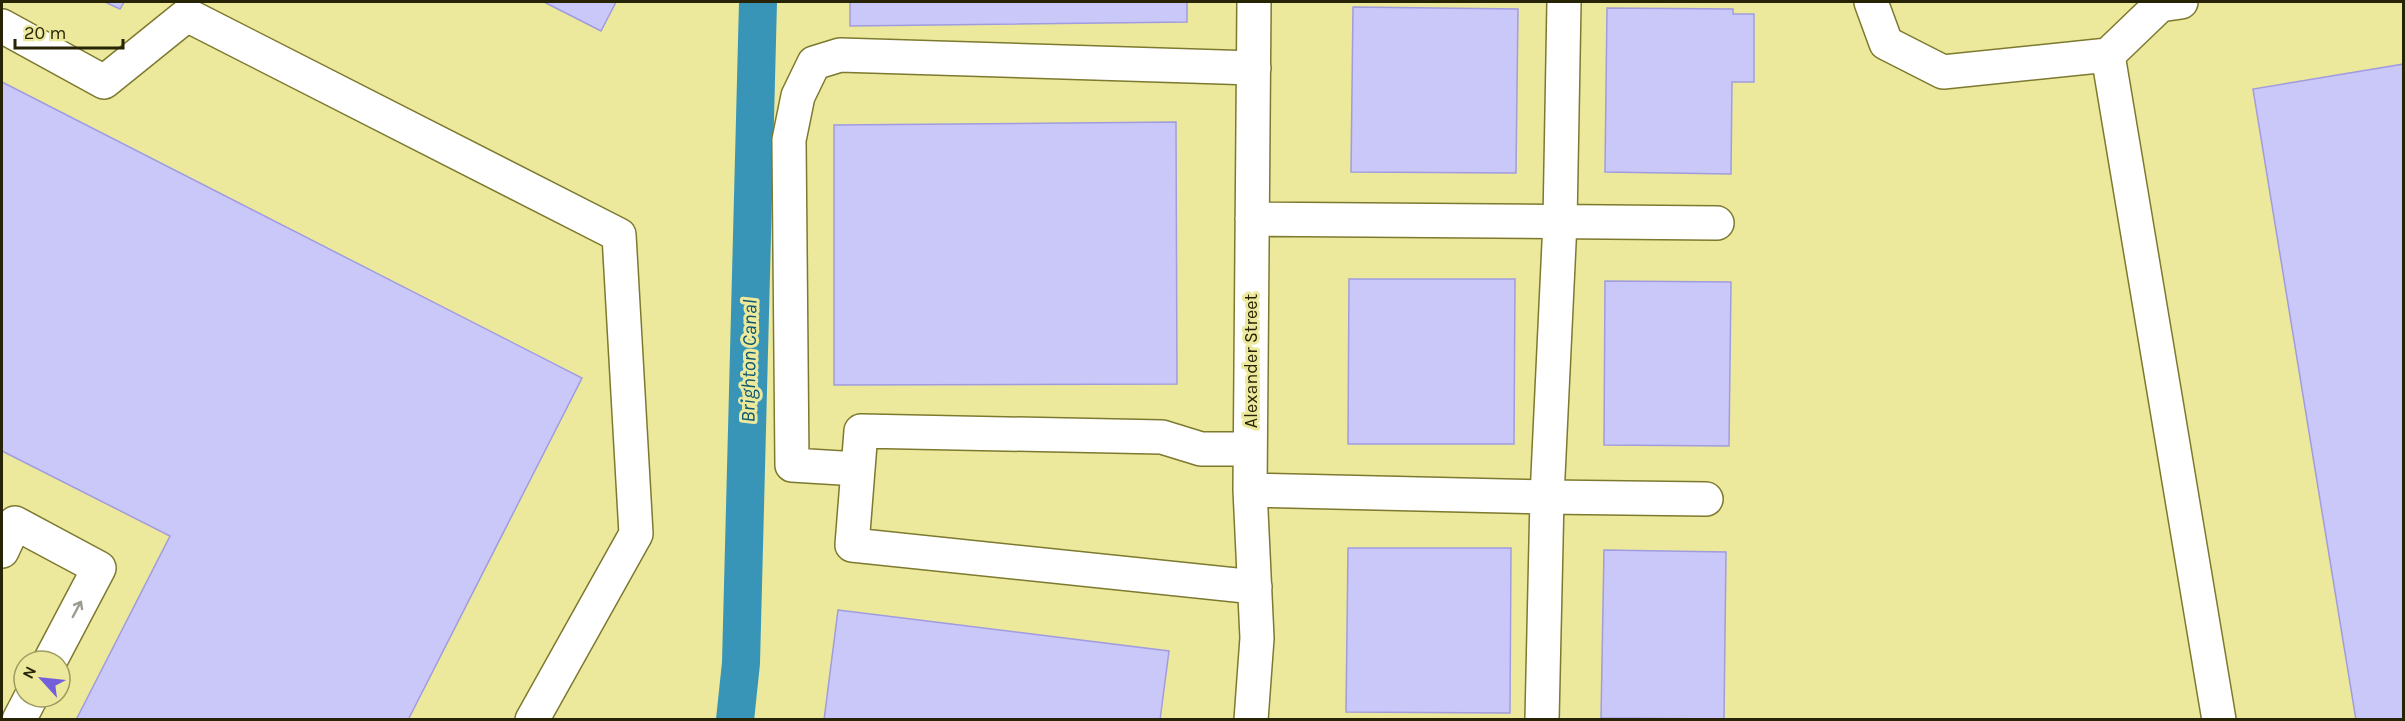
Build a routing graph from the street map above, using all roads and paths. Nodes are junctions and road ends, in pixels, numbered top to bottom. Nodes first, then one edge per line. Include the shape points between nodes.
1 (1254, 2) edge
2 (1564, 2) edge
3 (1871, 2) edge
4 (2181, 2) edge
5 (2, 26) edge
6 (2108, 55) junction
7 (1254, 68) junction
8 (1252, 219) junction
9 (1560, 222) junction
10 (1717, 223) dead end
11 (1250, 449) junction
12 (858, 469) junction
13 (1250, 490) junction
14 (1548, 498) junction
15 (1706, 499) dead end
16 (2, 551) edge
17 (1256, 587) junction
18 (56, 649) edge
19 (532, 720) edge
20 (1251, 720) edge
21 (1542, 720) edge
22 (2219, 720) edge

1 - 7 street, Alexander Street
2 - 9 street
3 - 6 street via 1886,43 1942,72
4 - 6 street via 2160,5
5 - 19 street via 104,82 186,15 619,236 636,534
6 - 22 street
7 - 8 street, Alexander Street
7 - 12 street via 840,55 814,63 798,96 789,140 792,465
8 - 9 street
8 - 11 street, Alexander Street
9 - 10 street
9 - 14 street
11 - 12 street via 1201,449 1162,437 861,431
11 - 13 street, Alexander Street
12 - 17 street via 852,545
13 - 14 street
13 - 17 street, Alexander Street
14 - 15 street
14 - 21 street
18 -> 16 street via 99,568 15,524
17 - 20 street, Alexander Street

